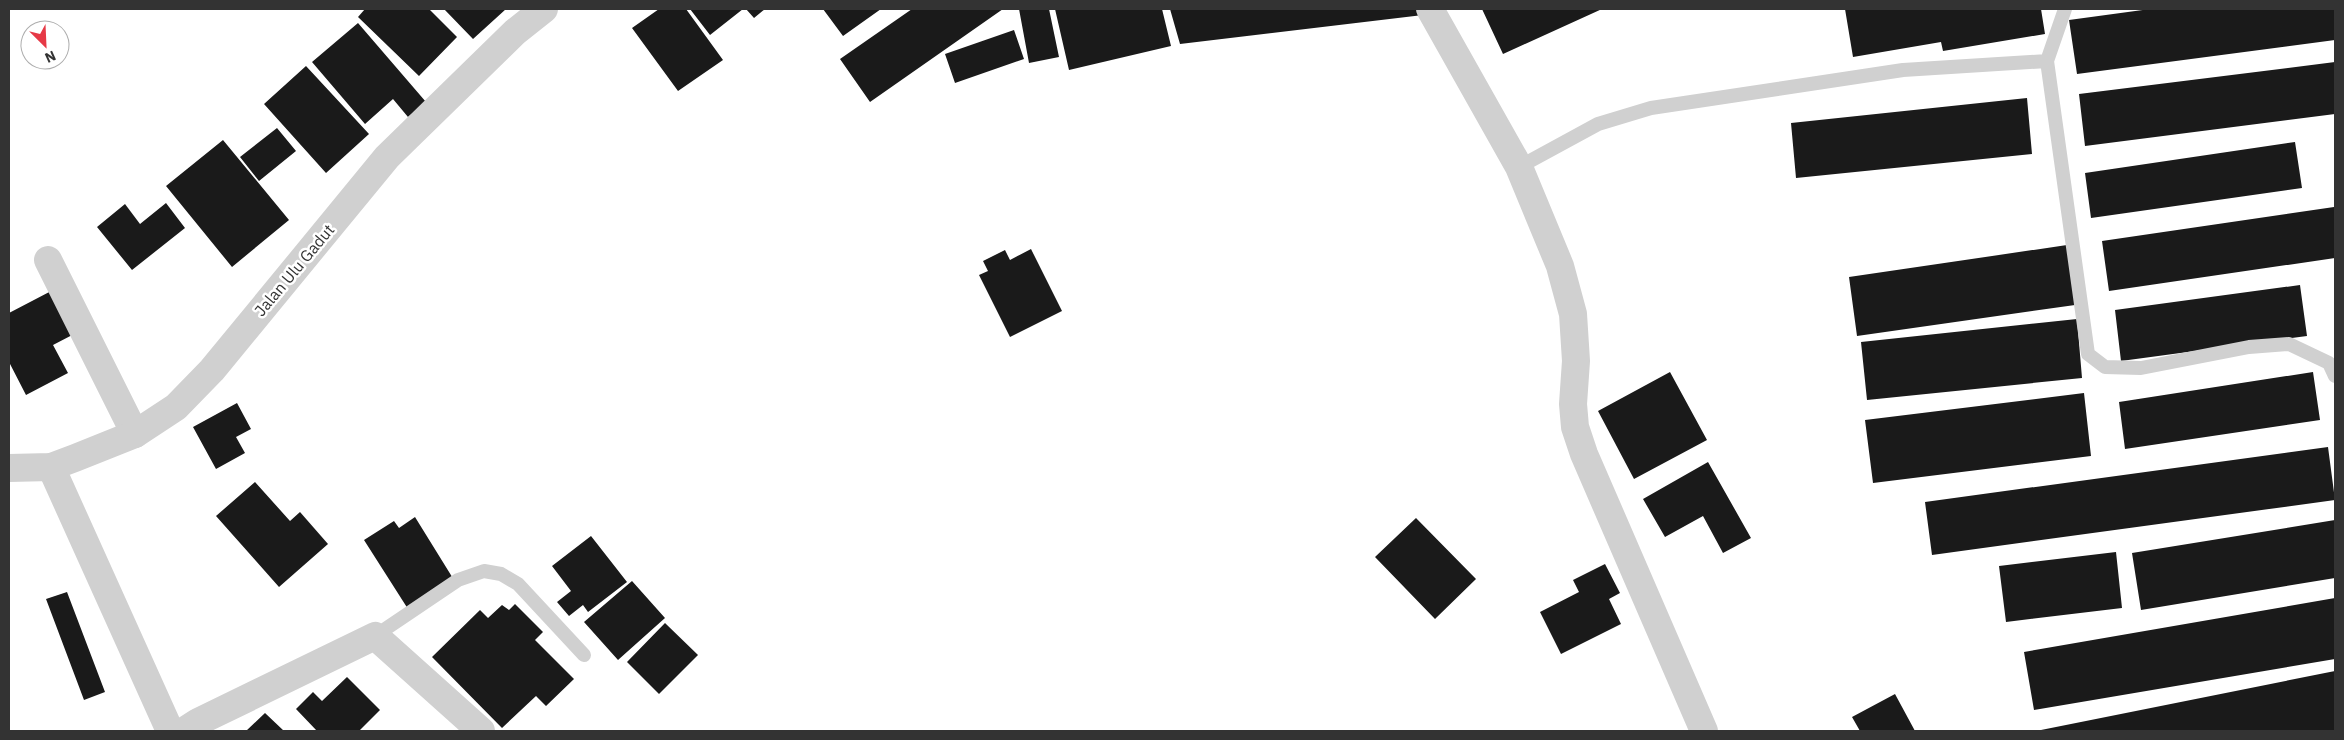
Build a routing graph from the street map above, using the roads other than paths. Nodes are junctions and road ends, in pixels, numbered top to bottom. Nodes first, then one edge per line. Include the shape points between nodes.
1 (544, 9) edge
2 (1430, 9) edge
3 (2065, 9) edge
4 (2047, 61) junction
5 (1519, 167) junction
6 (48, 260) dead end
7 (2335, 376) edge
8 (135, 434) junction
9 (51, 466) junction
10 (9, 468) edge
11 (375, 636) junction
12 (584, 655) dead end
13 (197, 728) edge
14 (170, 731) edge
15 (481, 731) edge
16 (1704, 731) edge

1 - 8 street, Jalan Ulu Gadut via 515,32 387,157 206,376 176,407
2 - 5 street
3 - 4 lane
4 - 5 lane via 1903,70 1651,108 1598,124
4 - 7 lane via 2088,354 2105,367 2141,368 2248,347 2289,344 2328,363
5 - 16 street via 1560,266 1572,314 1576,361 1573,404 1584,454
6 - 8 street
8 - 9 street, Jalan Ulu Gadut
9 - 10 street, Jalan Ulu Gadut
9 - 14 street
11 - 12 lane via 458,580 484,571 501,574 518,584
11 - 13 street
11 - 15 street

